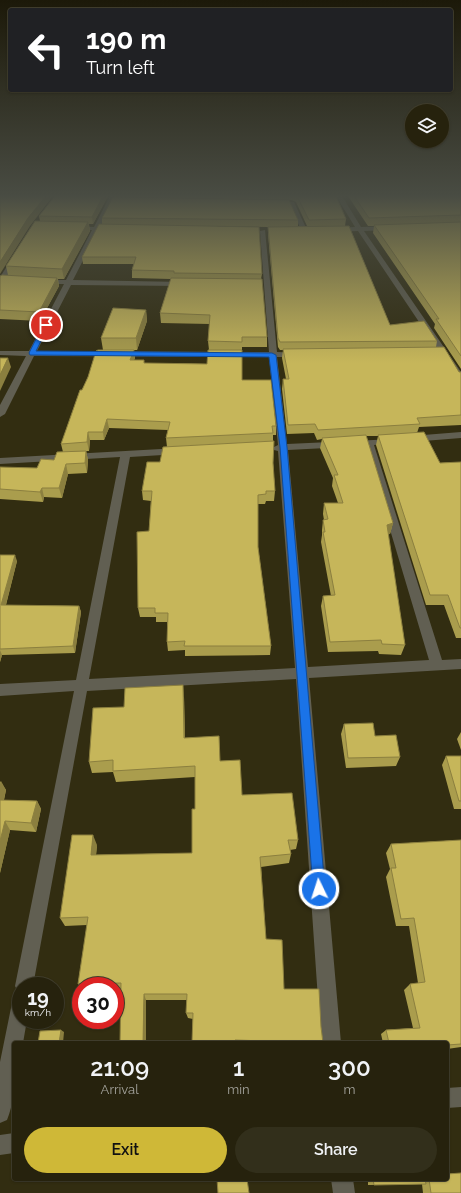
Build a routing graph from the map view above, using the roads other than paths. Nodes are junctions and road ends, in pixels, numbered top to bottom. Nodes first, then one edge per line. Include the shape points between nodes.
1 (83, 252) edge
2 (263, 252) edge
3 (374, 252) edge
4 (18, 254) edge
5 (3, 281) edge
6 (38, 282) edge
7 (68, 283) junction
8 (194, 284) edge
9 (0, 353) edge
10 (32, 353) junction
11 (272, 355) junction
12 (312, 355) edge
13 (461, 378) edge
14 (0, 414) edge
15 (461, 436) edge
16 (368, 442) junction
17 (283, 447) junction
18 (268, 448) edge
19 (189, 451) edge
20 (126, 453) junction
21 (0, 461) edge
22 (461, 664) edge
23 (437, 666) junction
24 (303, 674) junction
25 (82, 684) junction
26 (0, 690) edge
27 (26, 977) edge
28 (16, 1029) edge
29 (14, 1041) edge
30 (331, 1041) edge
31 (12, 1050) edge
32 (461, 1097) edge
33 (449, 1098) edge
34 (0, 1112) edge
35 (12, 1143) edge
36 (0, 1145) edge
37 (342, 1181) edge
38 (344, 1193) edge

1 - 7 street
2 - 11 street via 262,285
3 - 13 street via 441,353
4 - 5 street
6 - 7 street
7 - 8 street
7 - 10 street
9 - 10 street
10 - 11 street
10 - 14 street
11 - 12 street
11 - 17 street
15 - 16 street
16 - 17 street
16 - 23 street
17 - 18 street
17 - 24 street
19 - 20 street
20 - 21 street
20 - 25 street
22 - 23 street
23 - 24 street
24 - 25 street
24 - 30 street
25 - 26 street
25 - 27 street
28 - 29 street
31 - 34 street
32 - 33 street
35 - 36 street
37 - 38 street

